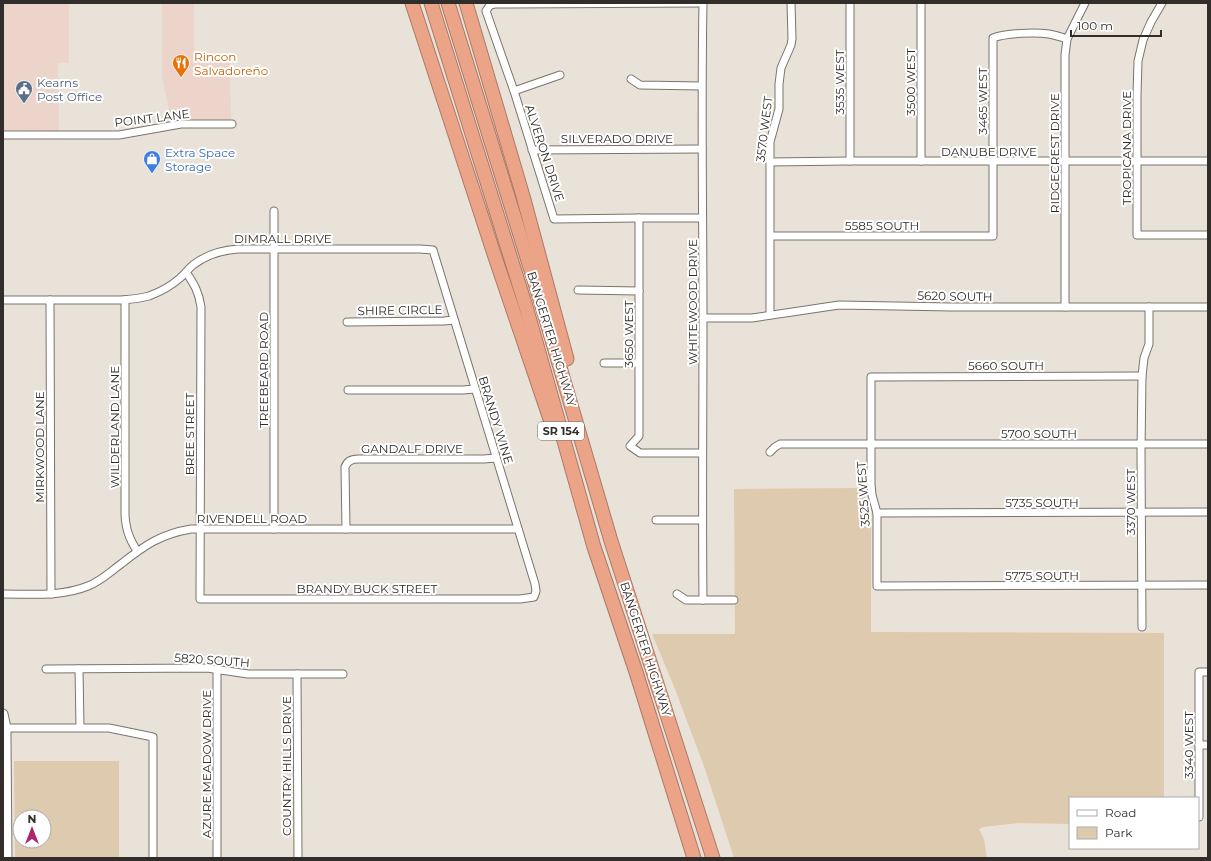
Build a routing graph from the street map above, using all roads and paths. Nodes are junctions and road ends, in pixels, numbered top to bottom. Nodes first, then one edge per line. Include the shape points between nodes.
1 (412, 3) edge
2 (431, 3) edge
3 (448, 3) edge
4 (466, 3) edge
5 (703, 3) edge
6 (791, 3) edge
7 (850, 3) edge
8 (921, 3) edge
9 (1085, 3) edge
10 (1162, 3) edge
11 (495, 4) edge
12 (1067, 39) junction
13 (560, 75) dead end
14 (631, 79) dead end
15 (701, 86) junction
16 (514, 91) junction
17 (232, 124) dead end
18 (3, 135) edge
19 (702, 149) junction
20 (532, 150) junction
21 (850, 161) junction
22 (921, 161) junction
23 (1208, 161) edge
24 (770, 162) junction
25 (993, 162) junction
26 (1064, 162) junction
27 (1137, 162) junction
28 (274, 211) dead end
29 (639, 218) junction
30 (702, 218) junction
31 (1208, 235) edge
32 (771, 236) junction
33 (994, 236) joint
34 (274, 249) junction
35 (433, 250) joint
36 (186, 272) junction
37 (578, 290) dead end
38 (639, 291) junction
39 (3, 300) edge
40 (50, 300) junction
41 (125, 300) junction
42 (1065, 307) junction
43 (1149, 307) junction
44 (1208, 307) edge
45 (770, 315) junction
46 (703, 318) junction
47 (454, 320) junction
48 (347, 322) dead end
49 (604, 363) dead end
50 (638, 363) junction
51 (1142, 376) junction
52 (871, 377) joint
53 (475, 389) junction
54 (348, 390) dead end
55 (871, 444) junction
56 (1141, 444) junction
57 (1208, 444) edge
58 (770, 452) dead end
59 (702, 453) junction
60 (496, 458) junction
61 (1141, 512) junction
62 (1208, 512) edge
63 (877, 513) junction
64 (656, 520) dead end
65 (702, 520) junction
66 (200, 529) junction
67 (274, 529) junction
68 (346, 529) junction
69 (518, 529) junction
70 (611, 541) junction
71 (594, 547) junction
72 (137, 551) junction
73 (1141, 585) junction
74 (1208, 585) edge
75 (877, 586) joint
76 (3, 594) edge
77 (50, 594) junction
78 (677, 594) dead end
79 (534, 597) joint
80 (200, 599) joint
81 (704, 600) junction
82 (734, 600) dead end
83 (1142, 627) dead end
84 (46, 669) dead end
85 (79, 669) junction
86 (217, 670) junction
87 (1208, 672) edge
88 (297, 674) junction
89 (343, 674) dead end
90 (3, 714) edge
91 (6, 728) junction
92 (80, 728) junction
93 (5, 741) edge
94 (1199, 745) junction
95 (1208, 745) edge
96 (5, 813) edge
97 (1199, 817) edge
98 (1208, 817) edge
99 (7, 858) edge
100 (153, 858) edge
101 (217, 858) edge
102 (298, 858) edge
103 (694, 858) edge
104 (713, 858) edge

1 - 71 highway via 540,393
2 - 71 highway, BANGERTER HIGHWAY / SR 154 via 527,310
3 - 70 highway, BANGERTER HIGHWAY / SR 154 via 542,306
4 - 70 highway via 550,295
5 - 11 street
5 - 15 street, WHITEWOOD DRIVE
6 - 24 street, 3570 WEST via 792,39 780,76 779,109 770,142
7 - 21 street, 3535 WEST
8 - 22 street, 3500 WEST
9 - 12 street, RIDGECREST DRIVE
10 - 27 street, TROPICANA DRIVE via 1151,22 1138,60
11 - 16 street, ALVERON DRIVE via 486,11 487,16
12 - 25 street, 3465 WEST via 1050,34 1007,34 993,38
12 - 26 street, RIDGECREST DRIVE
13 - 16 street
14 - 15 street via 640,85
15 - 19 street, WHITEWOOD DRIVE
16 - 20 street, ALVERON DRIVE
17 - 18 street, POINT LANE via 181,124 119,135
19 - 20 street, SILVERADO DRIVE
19 - 30 street, WHITEWOOD DRIVE
20 - 29 street, ALVERON DRIVE via 554,219
21 - 22 street, DANUBE DRIVE
21 - 24 street, DANUBE DRIVE
22 - 25 street, DANUBE DRIVE
23 - 27 street, DANUBE DRIVE
24 - 32 street, 3570 WEST
25 - 26 street, DANUBE DRIVE
25 - 33 street, 3465 WEST
26 - 27 street, DANUBE DRIVE
26 - 42 street, RIDGECREST DRIVE
27 - 31 street, TROPICANA DRIVE via 1137,235
28 - 34 street, TREEBEARD ROAD
29 - 30 street, ALVERON DRIVE
29 - 38 street, 3650 WEST
30 - 46 street, WHITEWOOD DRIVE
32 - 33 street, 5585 SOUTH
32 - 45 street, 3570 WEST
34 - 35 street, DIMRALL DRIVE
34 - 36 street, DIMRALL DRIVE via 218,252 199,260
34 - 67 street, TREEBEARD ROAD
35 - 47 street, BRANDY WINE
36 - 41 street, DIMRALL DRIVE via 171,285 149,296
36 - 66 street, BREE STREET via 196,288 201,306
37 - 38 street
38 - 50 street, 3650 WEST
39 - 40 street, DIMRALL DRIVE
40 - 41 street, DIMRALL DRIVE
40 - 77 street, MIRKWOOD LANE
41 - 72 street, WILDERLAND LANE via 125,515 130,541
42 - 43 street, 5620 SOUTH
42 - 45 street, 5620 SOUTH via 839,305
43 - 44 street, 5620 SOUTH
43 - 51 street, 3370 WEST via 1149,344
45 - 46 street, 5620 SOUTH via 752,318
46 - 59 street, WHITEWOOD DRIVE
47 - 48 street, SHIRE CIRCLE
47 - 53 street, BRANDY WINE
49 - 50 street
50 - 59 street, 3650 WEST via 639,436 630,446 640,453
51 - 52 street, 5660 SOUTH
51 - 56 street, 3370 WEST
52 - 55 street, 3525 WEST
53 - 54 street
53 - 60 street, BRANDY WINE
55 - 56 street, 5700 SOUTH
55 - 58 street, 5700 SOUTH via 780,444
55 - 63 street, 3525 WEST via 871,490
56 - 57 street, 5700 SOUTH
56 - 61 street, 3370 WEST
59 - 65 street, WHITEWOOD DRIVE
60 - 68 street, GANDALF DRIVE via 350,460 345,467
60 - 69 street, BRANDY WINE
61 - 62 street, 5735 SOUTH
61 - 63 street, 5735 SOUTH
61 - 73 street, 3370 WEST
63 - 75 street, 3525 WEST
64 - 65 street
65 - 81 street, WHITEWOOD DRIVE
66 - 67 street, RIVENDELL ROAD
66 - 72 street, RIVENDELL ROAD via 168,534
66 - 80 street, BREE STREET
67 - 68 street, RIVENDELL ROAD
68 - 69 street, RIVENDELL ROAD
69 - 79 street, BRANDY WINE via 536,584
70 - 104 highway, BANGERTER HIGHWAY / SR 154
71 - 103 highway, BANGERTER HIGHWAY / SR 154
72 - 77 street, RIVENDELL ROAD via 102,579 89,586
73 - 74 street, 5775 SOUTH
73 - 75 street, 5775 SOUTH
73 - 83 street, 3370 WEST
76 - 77 street, RIVENDELL ROAD
78 - 81 street via 686,600
79 - 80 street, BRANDY BUCK STREET
81 - 82 street
84 - 85 street, 5820 SOUTH
85 - 86 street, 5820 SOUTH
85 - 92 street
86 - 88 street, 5820 SOUTH via 248,674
86 - 101 street, AZURE MEADOW DRIVE
87 - 94 street, 3340 WEST via 1199,672
88 - 89 street, 5820 SOUTH
88 - 102 street, COUNTRY HILLS DRIVE
90 - 91 street
91 - 92 street
91 - 93 street
92 - 100 street via 109,728 153,737
93 - 96 street
94 - 95 street
94 - 97 street, 3340 WEST
96 - 99 street
97 - 98 street

